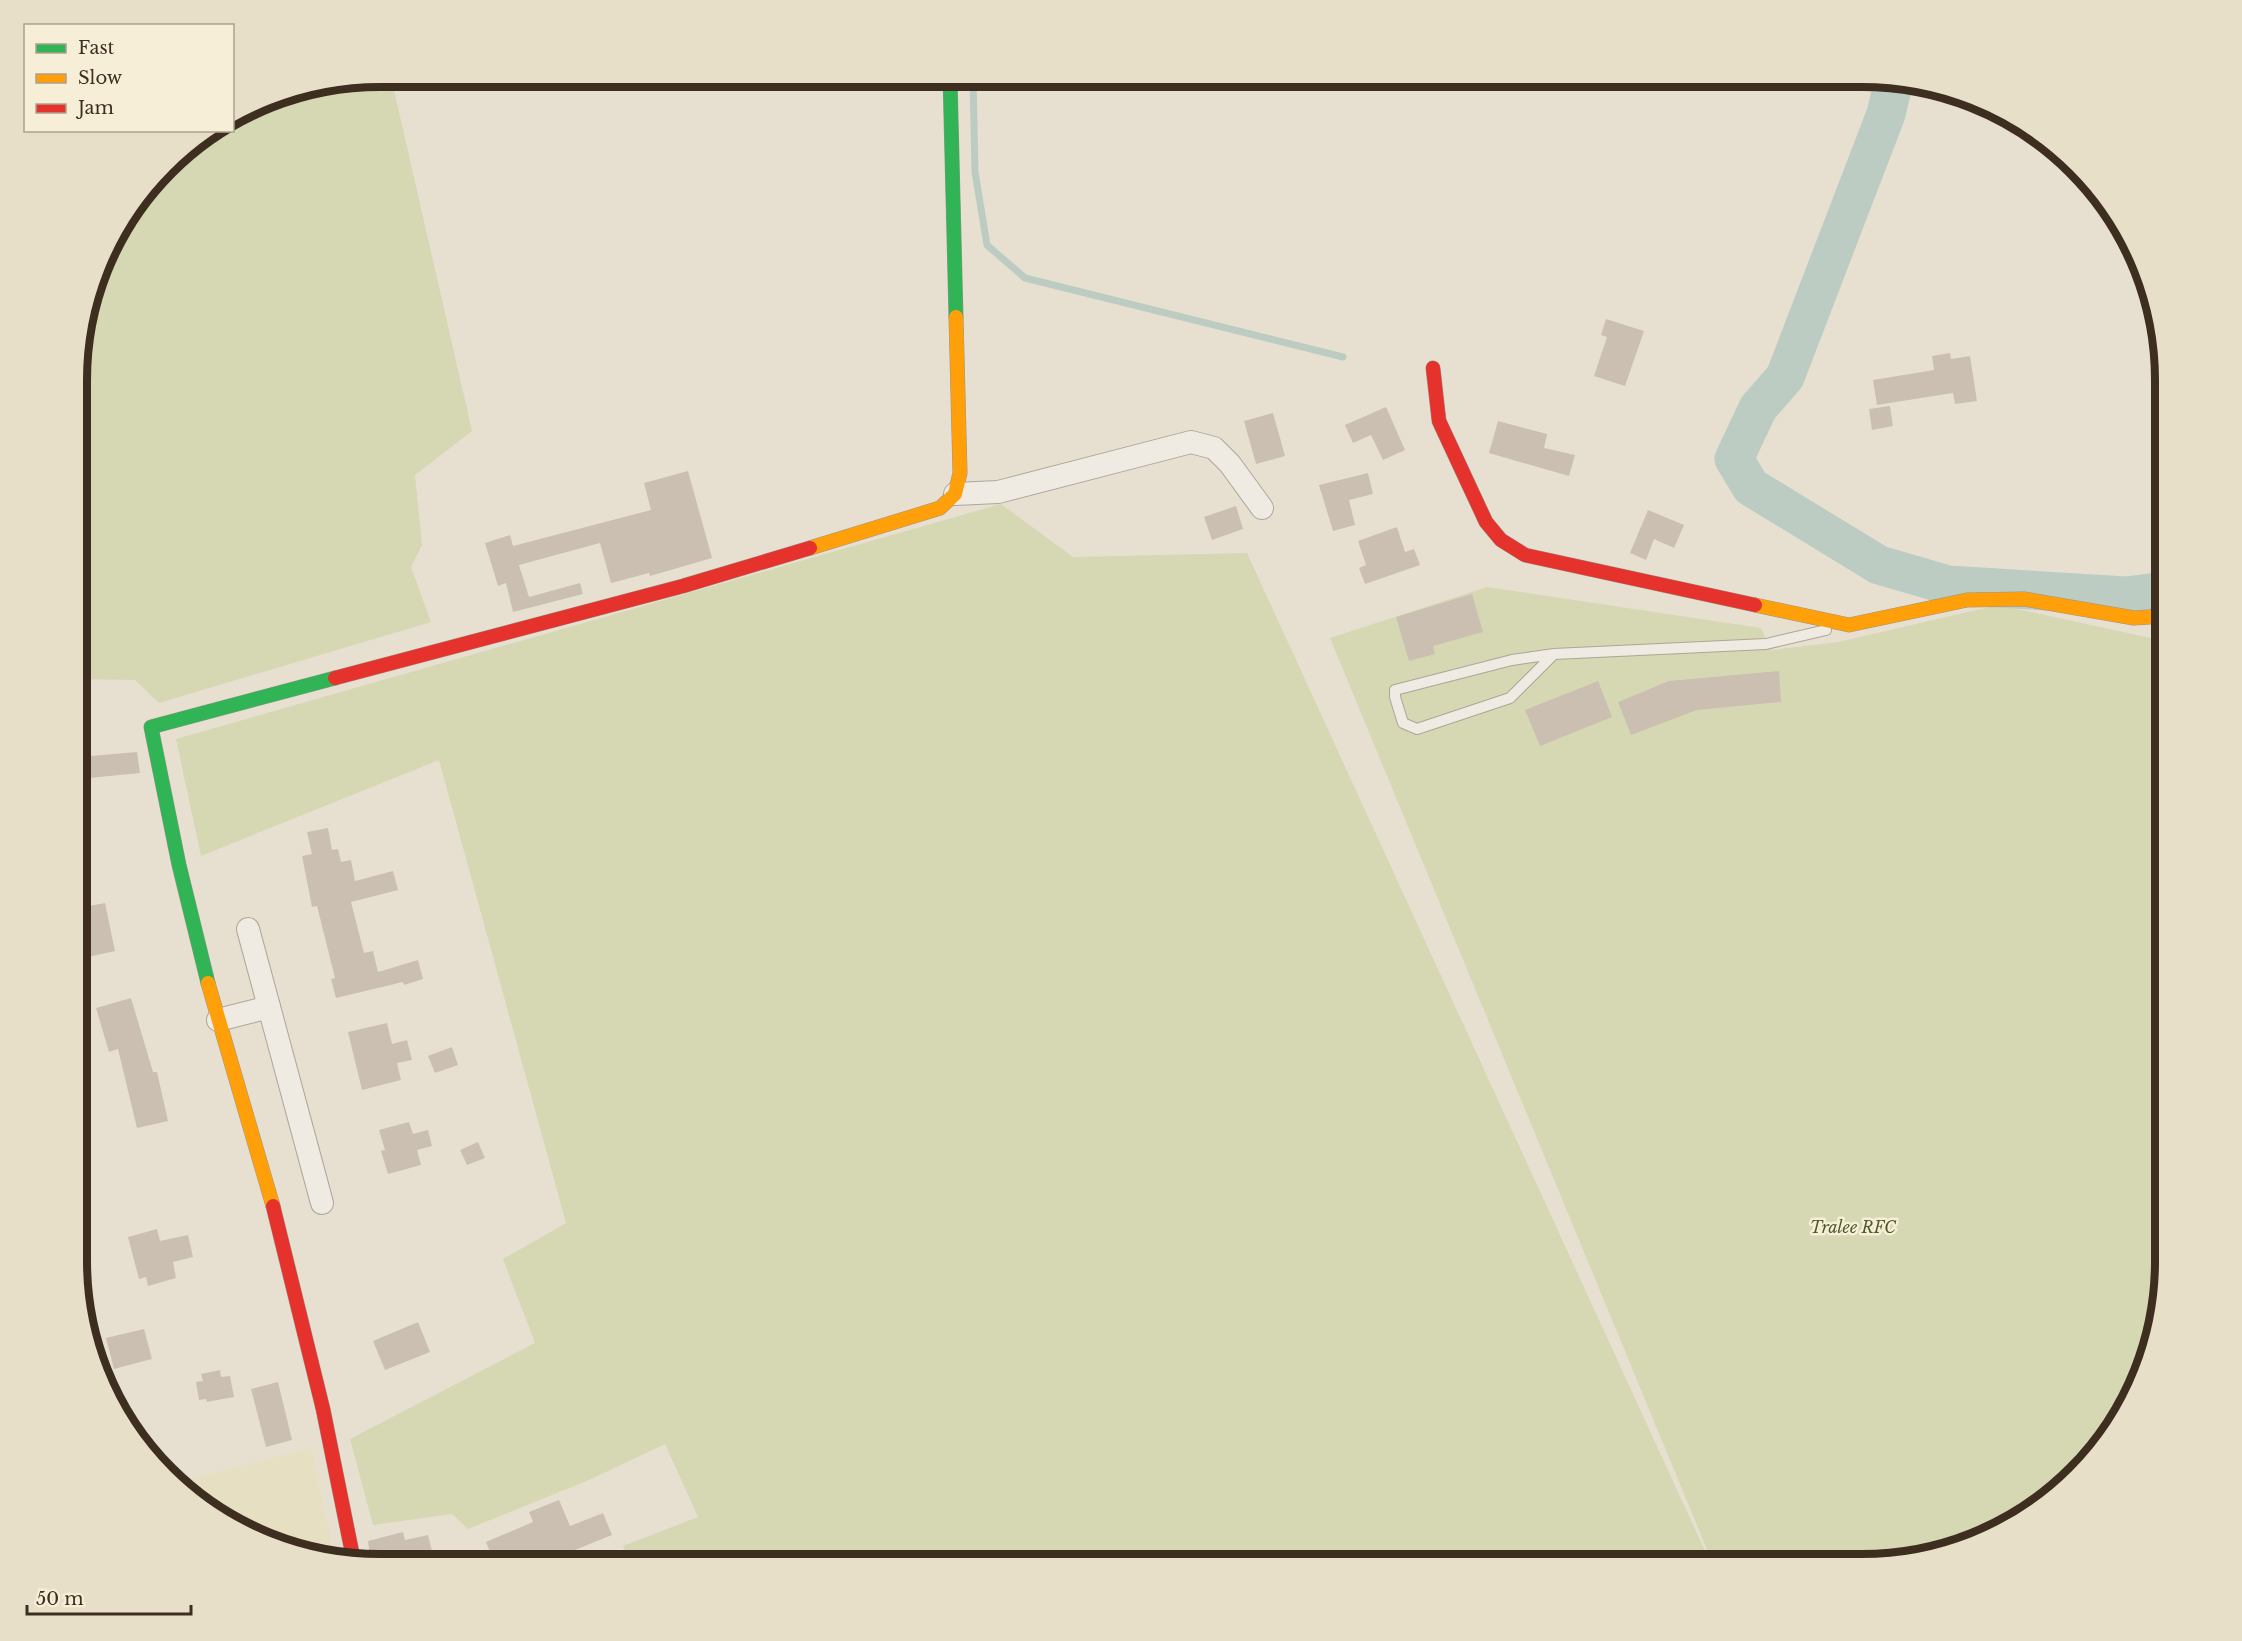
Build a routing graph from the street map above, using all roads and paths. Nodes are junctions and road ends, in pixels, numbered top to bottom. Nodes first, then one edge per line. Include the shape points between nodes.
1 (950, 87) edge
2 (1433, 368) dead end
3 (955, 494) junction
4 (1262, 508) dead end
5 (2155, 617) edge
6 (1850, 625) junction
7 (1554, 654) junction
8 (248, 929) dead end
9 (269, 1007) junction
10 (218, 1020) junction
11 (322, 1203) dead end
12 (352, 1552) edge

1 - 3 street via 960,472
2 - 6 street via 1439,421 1486,522 1501,540 1525,555
3 - 4 street via 998,492 1191,442 1214,447
3 - 10 street via 940,508 683,586 151,727 170,828
5 - 6 street via 2134,618 2024,599 1967,600
6 - 7 lane via 1766,644
7 - 7 lane via 1512,660 1395,690 1403,723 1417,729 1510,698
8 - 9 street
9 - 10 street
9 - 11 street
10 - 12 street via 260,1155 336,1464

